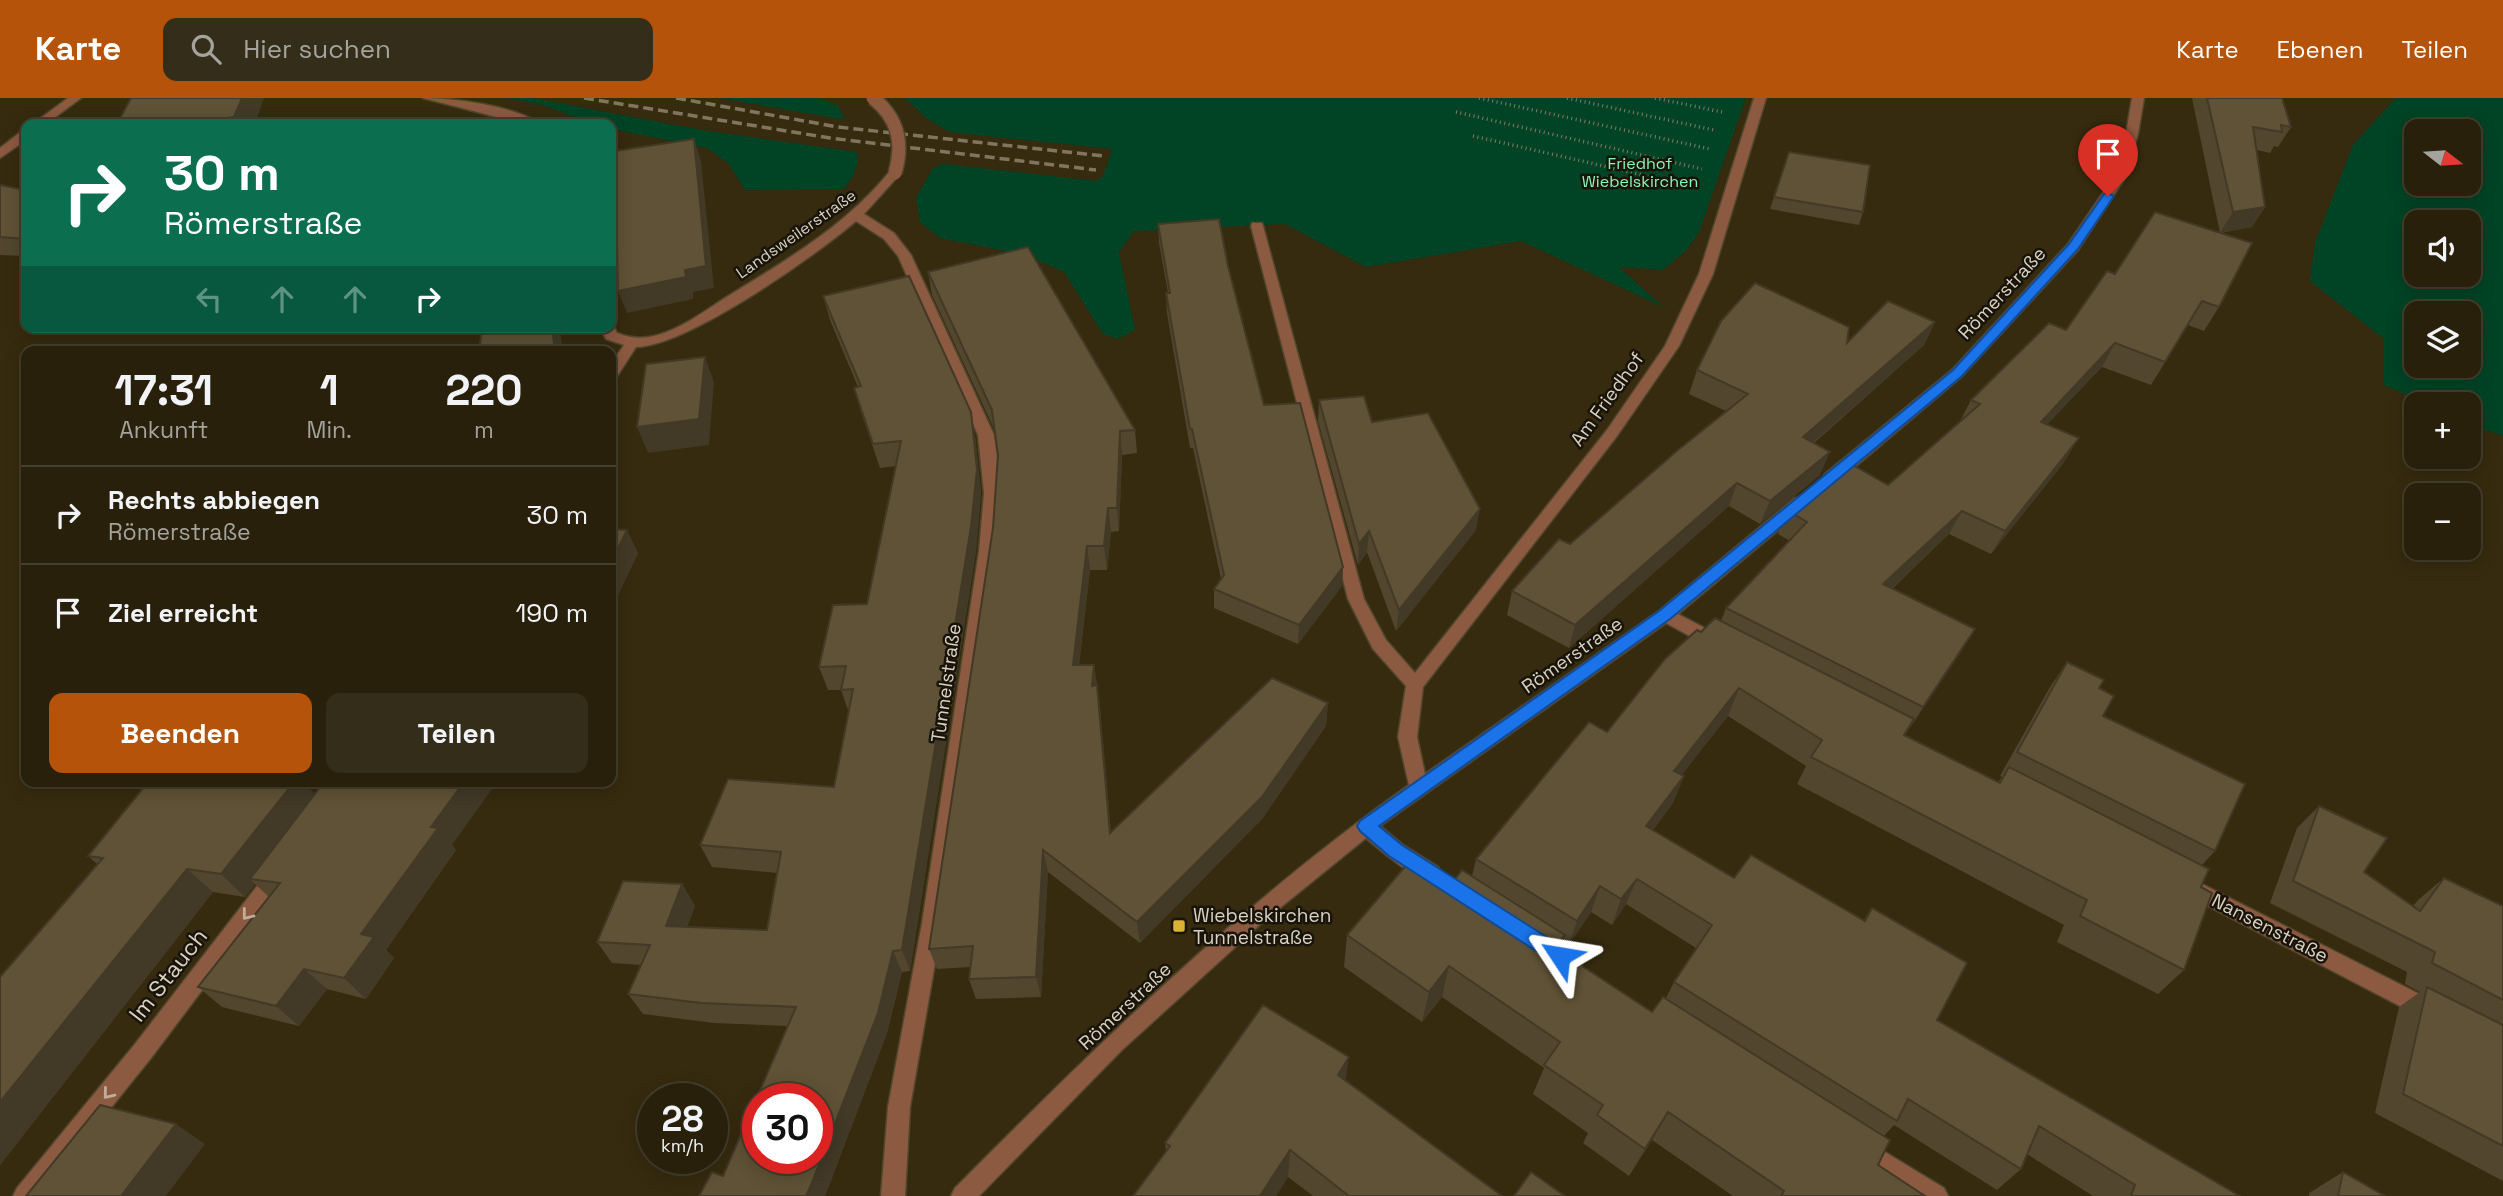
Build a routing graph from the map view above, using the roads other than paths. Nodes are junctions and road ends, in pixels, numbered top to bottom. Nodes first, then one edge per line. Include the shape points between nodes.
1 (75, 98) edge
2 (429, 98) edge
3 (873, 98) edge
4 (1760, 98) edge
5 (2138, 98) edge
6 (46, 119) edge
7 (519, 119) edge
8 (21, 138) edge
9 (0, 154) edge
10 (856, 215) junction
11 (1257, 226) dead end
12 (610, 333) edge
13 (631, 344) junction
14 (616, 367) edge
15 (1665, 615) junction
16 (1726, 647) edge
17 (1415, 685) junction
18 (1420, 788) junction
19 (1366, 826) junction
20 (288, 861) edge
21 (2170, 876) edge
22 (1454, 888) edge
23 (2441, 1016) edge
24 (1842, 1136) edge
25 (25, 1196) edge
26 (893, 1196) edge
27 (963, 1196) edge
28 (1936, 1196) edge

1 - 6 street
2 - 7 street
3 - 10 street, Landsweilerstraße, bridge via 900,130 901,157 886,187
4 - 17 street, Am Friedhof via 1706,274 1672,345 1612,433
5 - 15 street, Römerstraße via 2119,178 2097,214 1957,373
8 - 9 street
10 - 13 street, Landsweilerstraße via 693,324 659,339
10 - 26 street, Tunnelstraße via 888,236 904,255 986,435 994,465 961,730 899,1107
11 - 17 street via 1356,599 1380,645
12 - 13 street
13 - 14 street
15 - 16 street
15 - 18 street, Römerstraße
17 - 18 street, Am Friedhof via 1406,718 1406,746
18 - 19 street, Römerstraße
19 - 22 street
19 - 27 street, Römerstraße via 1256,915 1114,1043
20 -> 25 street, Im Stauch
21 - 23 street, Nansenstraße
24 - 28 street

